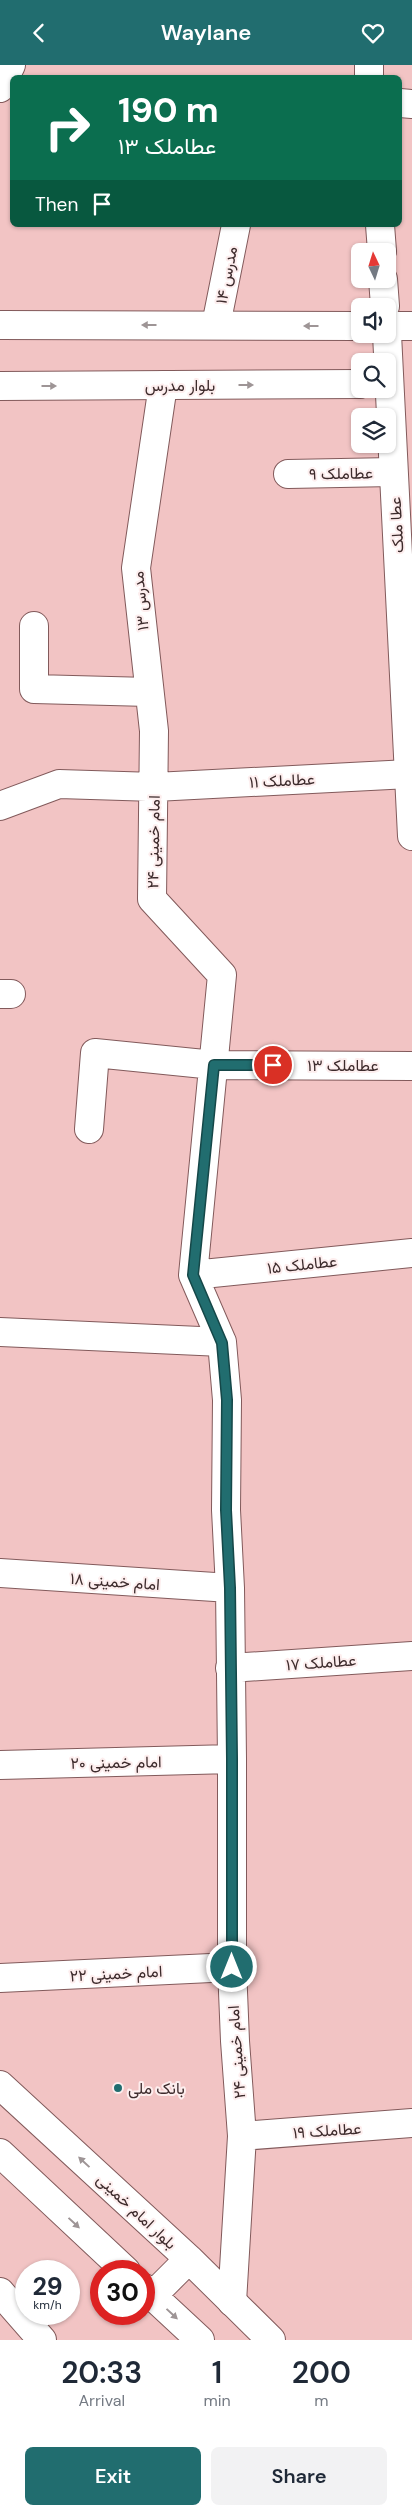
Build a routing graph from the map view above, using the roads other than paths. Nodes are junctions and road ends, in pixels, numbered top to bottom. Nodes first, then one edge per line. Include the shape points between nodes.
1 (11, 65) edge
2 (0, 88) edge
3 (236, 227) edge
4 (380, 227) edge
5 (381, 243) edge
6 (0, 325) edge
7 (216, 325) junction
8 (351, 326) edge
9 (396, 326) edge
10 (412, 326) edge
11 (351, 384) edge
12 (163, 385) junction
13 (0, 386) edge
14 (396, 398) edge
15 (394, 472) junction
16 (288, 474) dead end
17 (34, 626) dead end
18 (150, 692) junction
19 (409, 774) junction
20 (155, 787) junction
21 (0, 806) edge
22 (412, 836) edge
23 (214, 1065) junction
24 (412, 1066) edge
25 (89, 1129) dead end
26 (412, 1253) edge
27 (193, 1275) junction
28 (0, 1331) edge
29 (222, 1343) junction
30 (0, 1573) edge
31 (230, 1588) junction
32 (412, 1656) edge
33 (230, 1668) junction
34 (232, 1759) junction
35 (0, 1765) edge
36 (232, 1967) junction
37 (0, 1978) edge
38 (0, 2085) edge
39 (412, 2123) edge
40 (242, 2136) junction
41 (0, 2153) edge
42 (189, 2259) junction
43 (114, 2260) edge
44 (155, 2286) edge
45 (0, 2292) edge
46 (155, 2298) edge
47 (232, 2302) junction
48 (42, 2340) edge
49 (200, 2340) edge
50 (271, 2340) edge

1 - 2 street
3 - 7 street, مدرس ۱۴
4 - 5 street
7 -> 6 street
8 -> 7 street
9 - 10 street
12 -> 11 street, بلوار مدرس
13 -> 12 street, بلوار مدرس
12 - 18 street, مدرس ۱۳ via 136,568
14 - 15 street, عطا ملک
15 - 16 street, عطاملک ۹
15 - 19 street, عطا ملک
17 - 18 street via 34,689
18 - 20 street, مدرس ۱۳
19 - 20 street, عطاملک ۱۱
19 - 22 street, عطا ملک
20 - 21 street, عطاملک ۱۱ via 59,783
20 - 23 street, امام خمینی ۲۴ via 152,899 222,975
23 - 24 street, عطاملک ۱۳
23 - 25 street, عطاملک ۱۳ via 95,1053
23 - 27 street, امام خمینی ۲۴
26 - 27 street, عطاملک ۱۵
27 - 29 street, امام خمینی ۲۴
28 - 29 street
29 - 31 street, امام خمینی ۲۴ via 227,1400 226,1510
30 - 31 street, امام خمینی ۱۸
31 - 33 street, امام خمینی ۲۴
32 - 33 street, عطاملک ۱۷
33 - 34 street, امام خمینی ۲۴
34 - 35 street, امام خمینی ۲۰
34 - 36 street, امام خمینی ۲۴
36 - 37 street, امام خمینی ۲۲
36 - 40 street, امام خمینی ۲۴
42 -> 38 street, بلوار امام خمینی
39 - 40 street, عطاملک ۱۹
40 - 47 street, امام خمینی ۲۴
41 -> 43 street
42 - 44 street
42 - 47 street, بلوار امام خمینی
45 - 48 street
46 -> 49 street
47 - 50 street, بلوار امام خمینی

